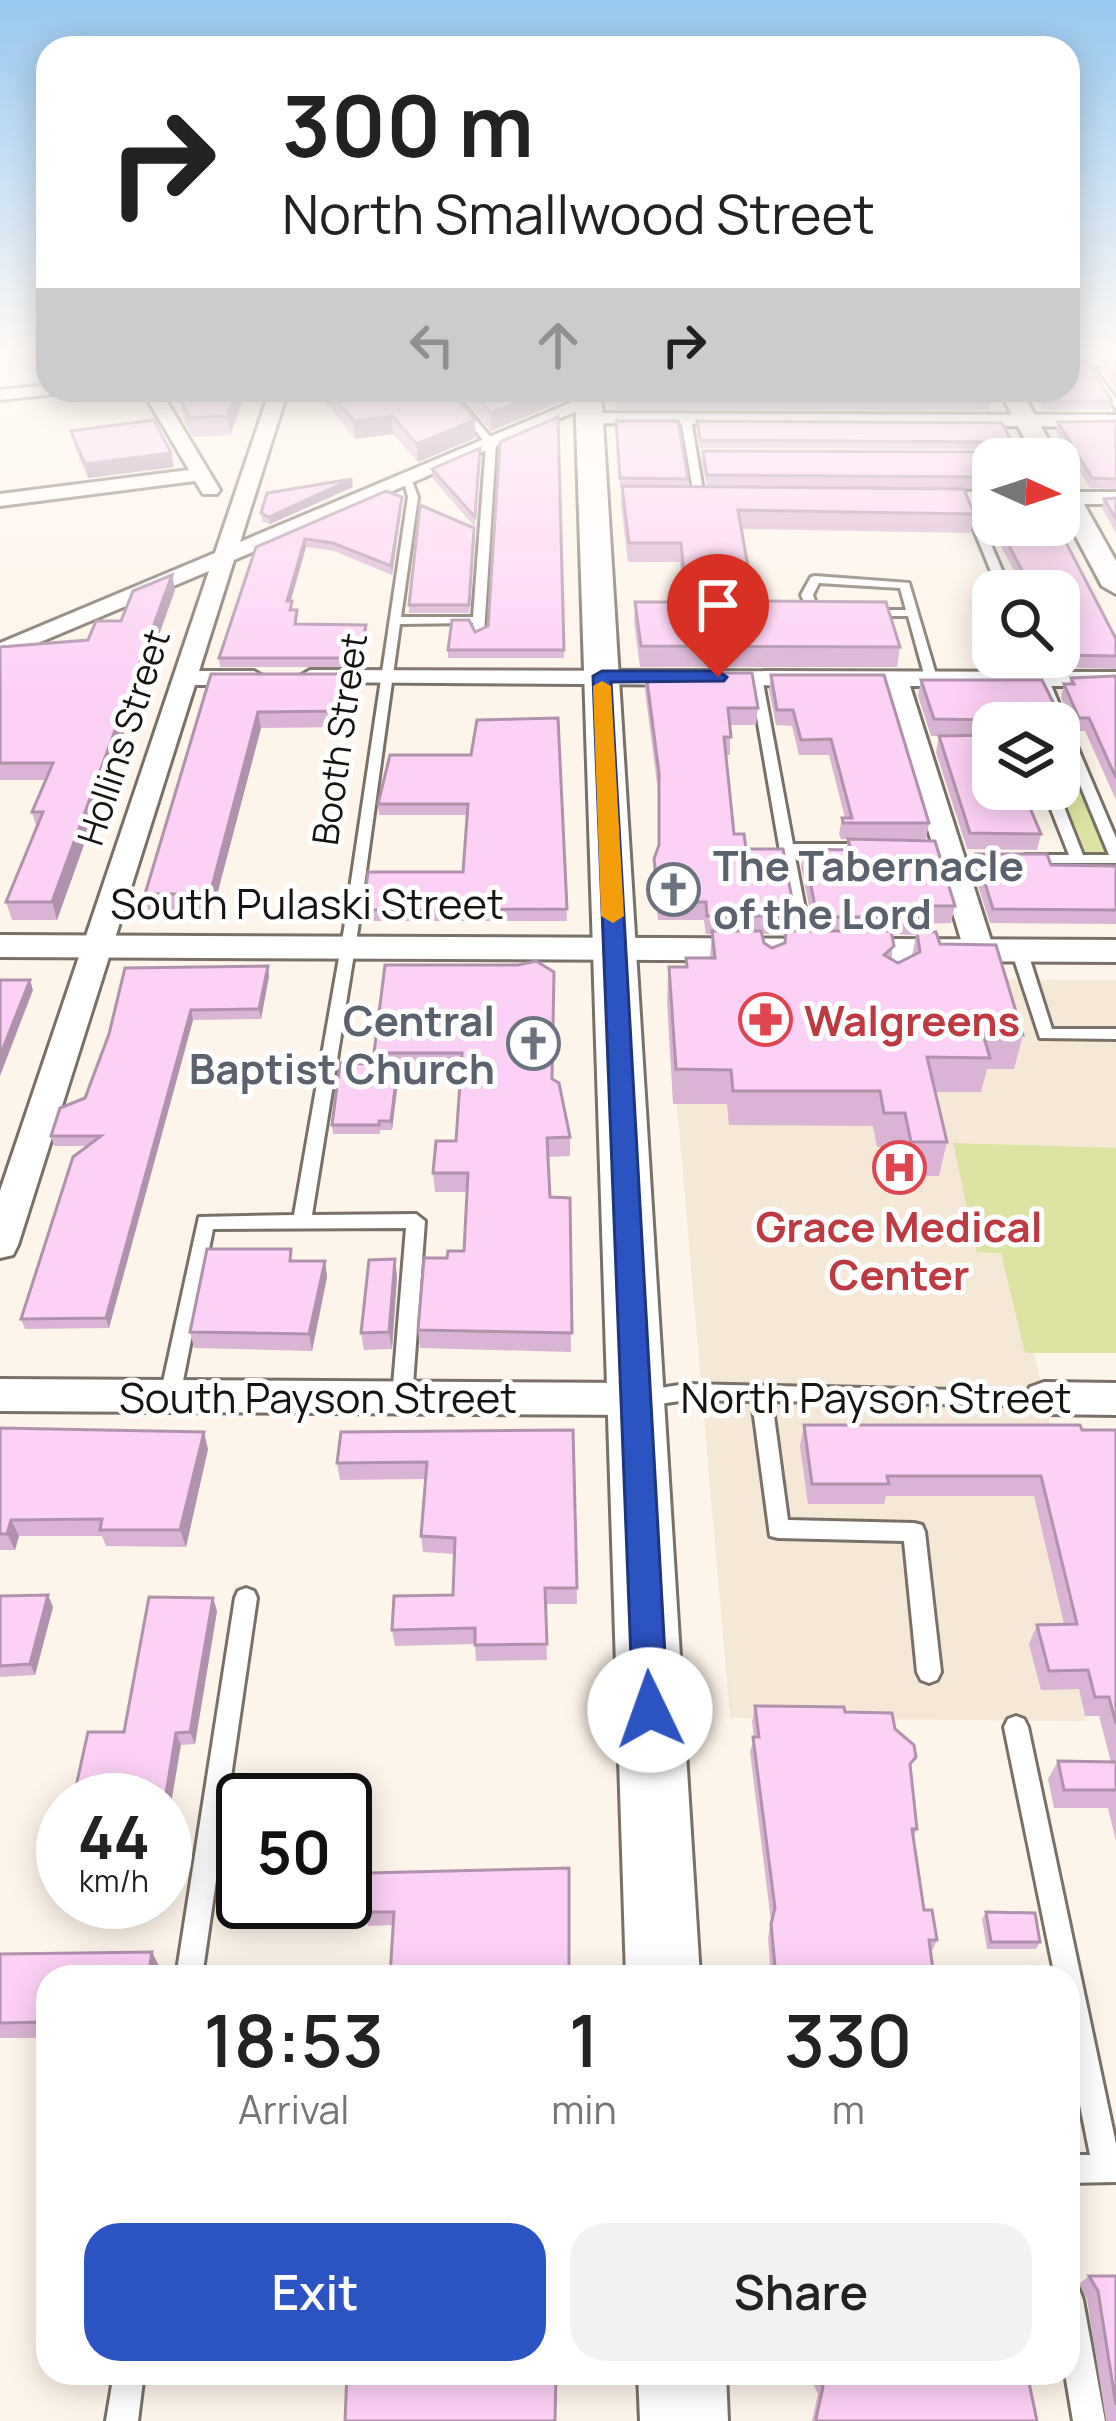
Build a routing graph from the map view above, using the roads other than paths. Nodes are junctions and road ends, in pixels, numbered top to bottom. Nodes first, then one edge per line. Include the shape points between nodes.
1 (194, 466) edge
2 (253, 466) edge
3 (440, 466) edge
4 (489, 466) edge
5 (603, 466) edge
6 (694, 466) edge
7 (199, 475) junction
8 (407, 480) junction
9 (1080, 485) edge
10 (700, 496) edge
11 (899, 497) edge
12 (966, 498) junction
13 (972, 498) edge
14 (1116, 498) edge
15 (0, 500) edge
16 (233, 522) junction
17 (1080, 525) edge
18 (222, 556) junction
19 (996, 570) edge
20 (1116, 586) edge
21 (837, 612) edge
22 (853, 613) edge
23 (913, 613) junction
24 (395, 620) junction
25 (0, 652) edge
26 (972, 674) edge
27 (1080, 674) edge
28 (602, 676) junction
29 (388, 677) junction
30 (756, 677) junction
31 (183, 678) junction
32 (895, 678) junction
33 (932, 678) junction
34 (1116, 679) edge
35 (1080, 778) edge
36 (1058, 810) edge
37 (787, 848) junction
38 (880, 848) edge
39 (1116, 856) edge
40 (1014, 859) edge
41 (1078, 859) junction
42 (0, 946) edge
43 (96, 946) junction
44 (347, 949) junction
45 (614, 949) junction
46 (979, 950) junction
47 (1019, 950) junction
48 (1114, 955) edge
49 (781, 957) junction
50 (1116, 1034) edge
51 (302, 1222) junction
52 (0, 1245) edge
53 (761, 1393) junction
54 (0, 1395) edge
55 (170, 1396) junction
56 (402, 1398) junction
57 (1044, 1398) joint
58 (636, 1399) junction
59 (1116, 1399) edge
60 (245, 1598) dead end
61 (929, 1672) dead end
62 (1016, 1727) dead end
63 (191, 1965) edge
64 (662, 1965) edge
65 (1065, 1965) edge
66 (1080, 2030) edge
67 (1080, 2169) edge
68 (1112, 2169) edge
69 (1080, 2369) edge
70 (128, 2385) edge
71 (682, 2385) edge
72 (122, 2421) edge
73 (684, 2421) edge
74 (1089, 2421) edge

1 - 7 street
2 - 16 street, Hollins Street
3 - 8 street
4 - 24 lane via 478,627
5 - 28 main road
6 - 10 lane
7 - 15 street
7 - 16 street
8 - 18 street
8 - 24 lane, Booth Street via 412,497
9 - 14 street
11 - 12 street
12 - 13 street
12 - 19 lane
16 - 18 street, Hollins Street
17 - 20 street
18 - 25 street
18 - 31 street, Hollins Street
21 - 23 lane via 811,606 815,579 905,585
22 - 23 lane
23 - 33 lane
24 - 29 lane, Booth Street
26 - 33 street
27 - 34 street
28 - 29 street
28 - 30 street
28 - 45 main road
29 - 31 street
29 - 44 lane, Booth Street
30 - 32 street
30 - 37 lane
31 - 43 street, Hollins Street
32 - 33 street
32 - 46 street via 925,744
35 - 39 lane
36 - 41 lane
37 - 38 lane
37 - 49 lane
39 - 41 lane
40 - 41 lane
42 - 43 street, South Pulaski Street
43 - 44 street, South Pulaski Street
43 - 52 street, Hollins Street
44 - 45 street, South Pulaski Street
44 - 51 lane, Booth Street
45 - 49 street, South Pulaski Street
45 - 58 main road
46 - 47 street, South Pulaski Street
46 - 49 street, South Pulaski Street via 897,961
47 - 48 street, South Pulaski Street
47 - 50 lane via 1046,1034
51 - 55 lane via 205,1222
51 - 56 lane via 416,1221
53 - 57 lane, North Payson Street
53 - 58 lane, North Payson Street
53 - 61 lane via 778,1529 914,1532
54 - 55 street, South Payson Street
55 - 56 street, South Payson Street
56 - 58 street, South Payson Street
57 - 59 street, North Payson Street
58 - 64 main road
60 - 63 lane
62 - 65 lane
66 - 68 lane
67 - 68 lane
69 - 74 lane
70 - 72 lane
71 - 73 main road

